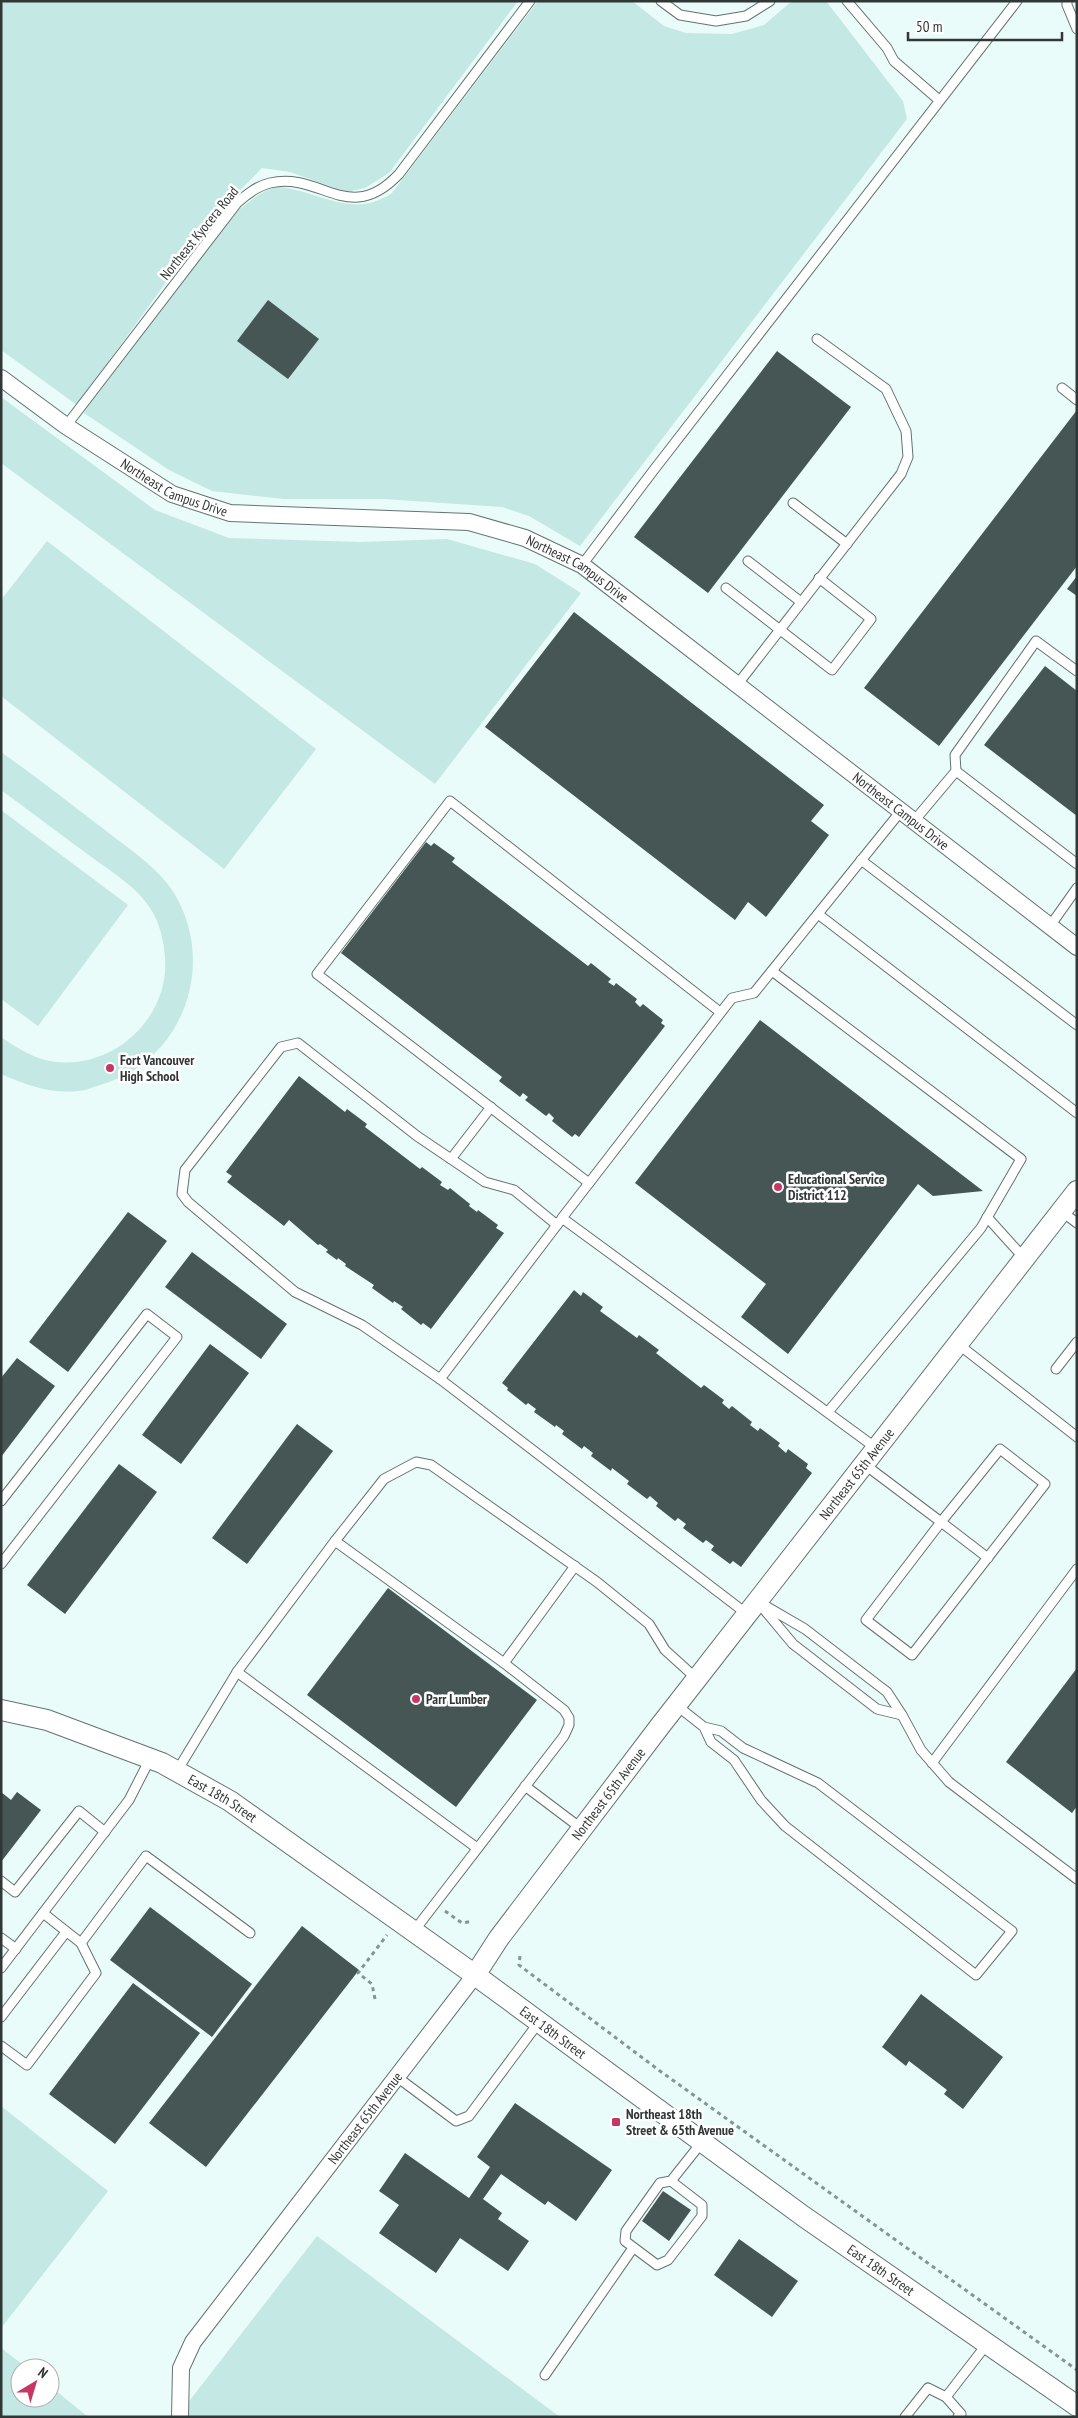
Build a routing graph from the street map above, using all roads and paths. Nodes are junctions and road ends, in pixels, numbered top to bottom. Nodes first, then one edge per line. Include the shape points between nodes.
1 (530, 1) edge
2 (661, 1) edge
3 (770, 1) edge
4 (847, 1) edge
5 (1017, 1) edge
6 (1067, 1) edge
7 (1077, 29) edge
8 (940, 100) junction
9 (818, 339) dead end
10 (1, 378) edge
11 (1062, 388) dead end
12 (1077, 400) edge
13 (66, 426) junction
14 (793, 503) dead end
15 (846, 544) junction
16 (748, 561) dead end
17 (582, 565) junction
18 (819, 578) junction
19 (726, 588) dead end
20 (801, 602) junction
21 (780, 630) junction
22 (1077, 671) edge
23 (737, 684) junction
24 (956, 770) junction
25 (901, 811) junction
26 (914, 821) junction
27 (861, 860) junction
28 (1077, 864) edge
29 (1077, 888) edge
30 (818, 914) junction
31 (1050, 926) junction
32 (1077, 946) edge
33 (772, 971) junction
34 (720, 1012) junction
35 (1077, 1025) edge
36 (491, 1107) junction
37 (1077, 1114) edge
38 (451, 1159) junction
39 (589, 1183) junction
40 (1077, 1191) edge
41 (1061, 1211) junction
42 (987, 1217) junction
43 (559, 1222) junction
44 (1077, 1223) edge
45 (1024, 1258) junction
46 (1077, 1342) edge
47 (958, 1344) junction
48 (1056, 1369) dead end
49 (440, 1379) junction
50 (828, 1412) junction
51 (1077, 1437) edge
52 (870, 1456) junction
53 (1, 1501) edge
54 (941, 1522) junction
55 (336, 1540) junction
56 (988, 1558) junction
57 (1, 1564) edge
58 (576, 1566) junction
59 (1077, 1569) edge
60 (752, 1608) junction
61 (504, 1663) junction
62 (237, 1672) junction
63 (697, 1679) junction
64 (676, 1706) junction
65 (1, 1710) edge
66 (902, 1715) junction
67 (704, 1727) junction
68 (150, 1760) junction
69 (932, 1763) junction
70 (177, 1771) junction
71 (525, 1786) junction
72 (582, 1829) junction
73 (105, 1832) junction
74 (477, 1848) junction
75 (1077, 1880) edge
76 (1, 1882) edge
77 (435, 1904) junction
78 (43, 1914) junction
79 (473, 1921) dead end
80 (406, 1926) junction
81 (66, 1932) junction
82 (250, 1933) dead end
83 (1, 1938) edge
84 (81, 1943) junction
85 (16, 1949) junction
86 (520, 1956) dead end
87 (1, 1968) edge
88 (475, 1975) junction
89 (375, 1999) dead end
90 (1, 2017) edge
91 (540, 2022) junction
92 (1, 2046) edge
93 (397, 2077) junction
94 (702, 2142) junction
95 (671, 2181) junction
96 (634, 2248) junction
97 (987, 2344) junction
98 (1077, 2370) edge
99 (545, 2375) dead end
100 (946, 2398) junction
101 (1077, 2406) edge
102 (180, 2417) edge
103 (905, 2417) edge
104 (958, 2417) edge

1 - 13 lane, Northeast Kyocera Road via 386,187 370,196 352,198 288,181 269,183 252,190 237,203
2 - 3 lane via 680,15 716,20 746,16
4 - 8 lane via 894,61
5 - 8 lane
6 - 7 lane
8 - 17 lane
9 - 15 lane via 886,388 906,431 908,457 902,474
10 - 13 street, Northeast Campus Drive
11 - 12 lane
13 - 17 street, Northeast Campus Drive via 172,494 230,513 469,522 525,538
14 - 15 lane
15 - 18 lane
16 - 20 lane
17 - 23 street, Northeast Campus Drive
18 - 20 lane
18 - 21 lane via 871,618 832,670
19 - 21 lane
20 - 21 lane
21 - 23 lane
22 - 24 lane via 1036,641 955,755
23 - 25 street, Northeast Campus Drive
24 - 26 lane
24 - 28 lane
25 - 26 street, Northeast Campus Drive
25 - 27 lane
26 - 31 street, Northeast Campus Drive
27 - 30 lane
27 - 35 lane
29 - 31 lane
30 - 33 lane
30 - 37 lane
31 - 32 street, Northeast Campus Drive
33 - 34 lane via 754,993 732,998
33 - 42 lane via 1021,1159
34 - 36 lane via 450,801 317,974
34 - 39 lane
36 - 38 lane
36 - 39 lane
38 - 43 lane via 485,1182 514,1190
38 - 49 lane via 298,1043 281,1047 185,1170 182,1184 182,1194 188,1202 295,1292 362,1325
39 - 43 lane
40 - 41 street, Northeast 65th Avenue
41 - 44 lane
41 - 45 street, Northeast 65th Avenue
42 - 45 lane
42 - 50 lane
43 - 49 lane
43 - 50 lane
45 - 47 street, Northeast 65th Avenue
46 - 48 lane
47 - 51 lane
47 - 52 street, Northeast 65th Avenue
49 - 60 lane
50 - 52 lane
52 - 54 lane
52 - 60 street, Northeast 65th Avenue
53 - 57 lane via 147,1314 177,1337
54 - 56 lane
54 - 56 lane via 1000,1449 1045,1484
54 - 56 lane via 866,1620 912,1655
55 - 58 lane via 384,1479 416,1462 431,1465
55 - 61 lane
55 - 62 lane
58 - 61 lane
58 - 63 lane via 649,1624 666,1650
59 - 69 lane
60 - 63 street, Northeast 65th Avenue
60 - 66 lane via 878,1709
60 - 66 lane via 805,1630 887,1692
61 - 71 lane via 564,1710 569,1718 564,1736
62 - 70 lane
62 - 74 lane
63 - 64 street, Northeast 65th Avenue
64 - 67 lane
64 - 72 street, Northeast 65th Avenue
65 - 68 street, East 18th Street via 47,1720
66 - 69 lane
67 - 67 lane via 711,1742 734,1760 761,1800 785,1826 976,1975 1012,1931 818,1783 743,1748 721,1731
68 - 70 street, East 18th Street
68 - 73 lane via 129,1800
69 - 75 lane via 949,1782
70 - 80 street, East 18th Street via 230,1801
71 - 72 lane
71 - 74 lane
72 - 88 street, Northeast 65th Avenue via 499,1938
73 - 76 lane via 79,1812 14,1892
73 - 78 lane
74 - 77 lane
77 - 79 path via 462,1923
77 - 80 lane
78 - 81 lane
78 - 85 lane
80 - 88 street, East 18th Street
80 - 89 path via 358,1973 372,1984
81 - 84 lane
81 - 90 lane
82 - 84 lane via 146,1856
83 - 85 lane
84 - 92 lane via 96,1973 27,2065
85 - 87 lane
86 - 98 path via 519,1965 660,2071
88 - 91 street, East 18th Street
88 - 93 street, Northeast 65th Avenue
91 - 93 lane via 469,2116 456,2121
91 - 94 street, East 18th Street
93 - 102 street, Northeast 65th Avenue via 193,2342 181,2368
94 - 95 lane
94 - 97 street, East 18th Street
95 - 96 lane via 660,2183 626,2231 625,2241
95 - 96 lane via 702,2205 702,2216 668,2260 657,2265
96 - 99 lane
97 - 100 lane
97 - 101 street, East 18th Street
100 - 103 lane via 928,2388
100 - 104 lane via 960,2414

